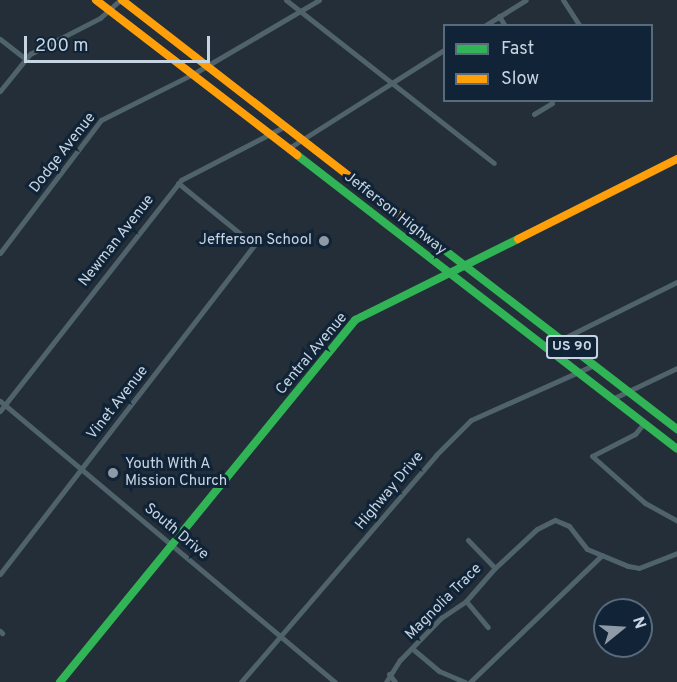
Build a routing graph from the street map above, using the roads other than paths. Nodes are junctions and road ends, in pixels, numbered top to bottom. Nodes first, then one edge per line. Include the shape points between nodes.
1 (96, 0) edge
2 (121, 0) edge
3 (286, 0) edge
4 (319, 0) edge
5 (526, 0) edge
6 (563, 0) edge
7 (109, 9) junction
8 (301, 11) junction
9 (499, 16) junction
10 (487, 24) edge
11 (504, 24) edge
12 (579, 24) edge
13 (0, 39) edge
14 (443, 51) edge
15 (26, 59) junction
16 (206, 64) junction
17 (193, 74) junction
18 (392, 83) junction
19 (0, 91) edge
20 (552, 102) edge
21 (534, 114) dead end
22 (285, 126) junction
23 (271, 133) junction
24 (303, 140) junction
25 (289, 148) junction
26 (677, 159) edge
27 (494, 163) dead end
28 (178, 183) junction
29 (0, 253) edge
30 (467, 266) junction
31 (450, 273) junction
32 (677, 282) edge
33 (561, 338) junction
34 (546, 348) junction
35 (594, 364) junction
36 (677, 368) edge
37 (579, 373) junction
38 (628, 391) junction
39 (612, 399) junction
40 (2, 403) edge
41 (0, 411) edge
42 (644, 423) junction
43 (677, 429) edge
44 (677, 449) edge
45 (84, 468) junction
46 (677, 520) edge
47 (468, 540) dead end
48 (172, 545) junction
49 (677, 554) edge
50 (602, 555) junction
51 (495, 568) junction
52 (0, 574) edge
53 (466, 601) junction
54 (489, 627) dead end
55 (283, 636) junction
56 (414, 650) junction
57 (389, 674) junction
58 (60, 682) edge
59 (241, 682) edge
60 (335, 682) edge
61 (386, 682) edge
62 (395, 682) edge
63 (465, 682) edge
64 (470, 682) edge

1 - 7 main road, Jefferson Highway / US 90
2 - 7 street
2 - 16 main road, Jefferson Highway / US 90
3 - 8 street
4 - 8 street, Dodge Avenue
5 - 9 street
6 - 12 street
7 - 15 street via 100,18
7 - 17 main road, Jefferson Highway / US 90
8 - 16 street, Dodge Avenue
8 - 18 street
9 - 10 street
9 - 11 street
13 - 15 street
14 - 18 street
15 - 19 street
16 - 17 street, Dodge Avenue
16 - 22 main road, Jefferson Highway / US 90
17 - 23 main road, Jefferson Highway / US 90
17 - 29 street, Dodge Avenue via 101,120
18 - 24 street
18 - 27 street
20 - 21 street
22 - 23 street, Newman Avenue
22 - 24 main road, Jefferson Highway / US 90
23 - 25 main road, Jefferson Highway / US 90
23 - 28 street, Newman Avenue
24 - 25 street
24 - 30 main road, Jefferson Highway / US 90
25 - 31 main road, Jefferson Highway / US 90
26 - 30 main road, Central Avenue
28 - 40 street, Newman Avenue
28 - 45 street, Vinet Avenue via 254,245
30 - 31 main road, Central Avenue
30 - 33 main road, Jefferson Highway / US 90
31 - 34 main road, Jefferson Highway / US 90
31 - 48 main road, Central Avenue via 355,320
32 - 33 street
33 - 34 street
33 - 35 main road, Jefferson Highway / US 90
34 - 37 main road, Jefferson Highway / US 90
35 - 37 street, Highway Drive
35 - 38 main road, Jefferson Highway / US 90
36 - 38 street
37 - 39 main road, Jefferson Highway / US 90
37 - 55 street, Highway Drive via 471,420 436,455
38 - 39 street
38 - 43 main road, Jefferson Highway / US 90
39 - 42 main road, Jefferson Highway / US 90
40 - 41 street, Newman Avenue
40 - 45 street, South Drive
42 - 44 main road, Jefferson Highway / US 90
42 - 46 street via 635,434 592,456 645,502
45 - 48 street, South Drive
45 - 52 street, Vinet Avenue
47 - 51 street, Magnolia Trace
48 - 55 street, South Drive
48 - 58 main road, Central Avenue
49 - 50 street via 639,568
50 - 51 street via 587,549 569,526 555,520 537,529
50 - 64 street
51 - 53 street, Magnolia Trace
53 - 54 street
53 - 56 street, Magnolia Trace via 441,618
55 - 59 street, Highway Drive
55 - 60 street, South Drive
56 - 57 street, Magnolia Trace
56 - 63 street via 439,671
57 - 61 street, Magnolia Trace
57 - 62 street

